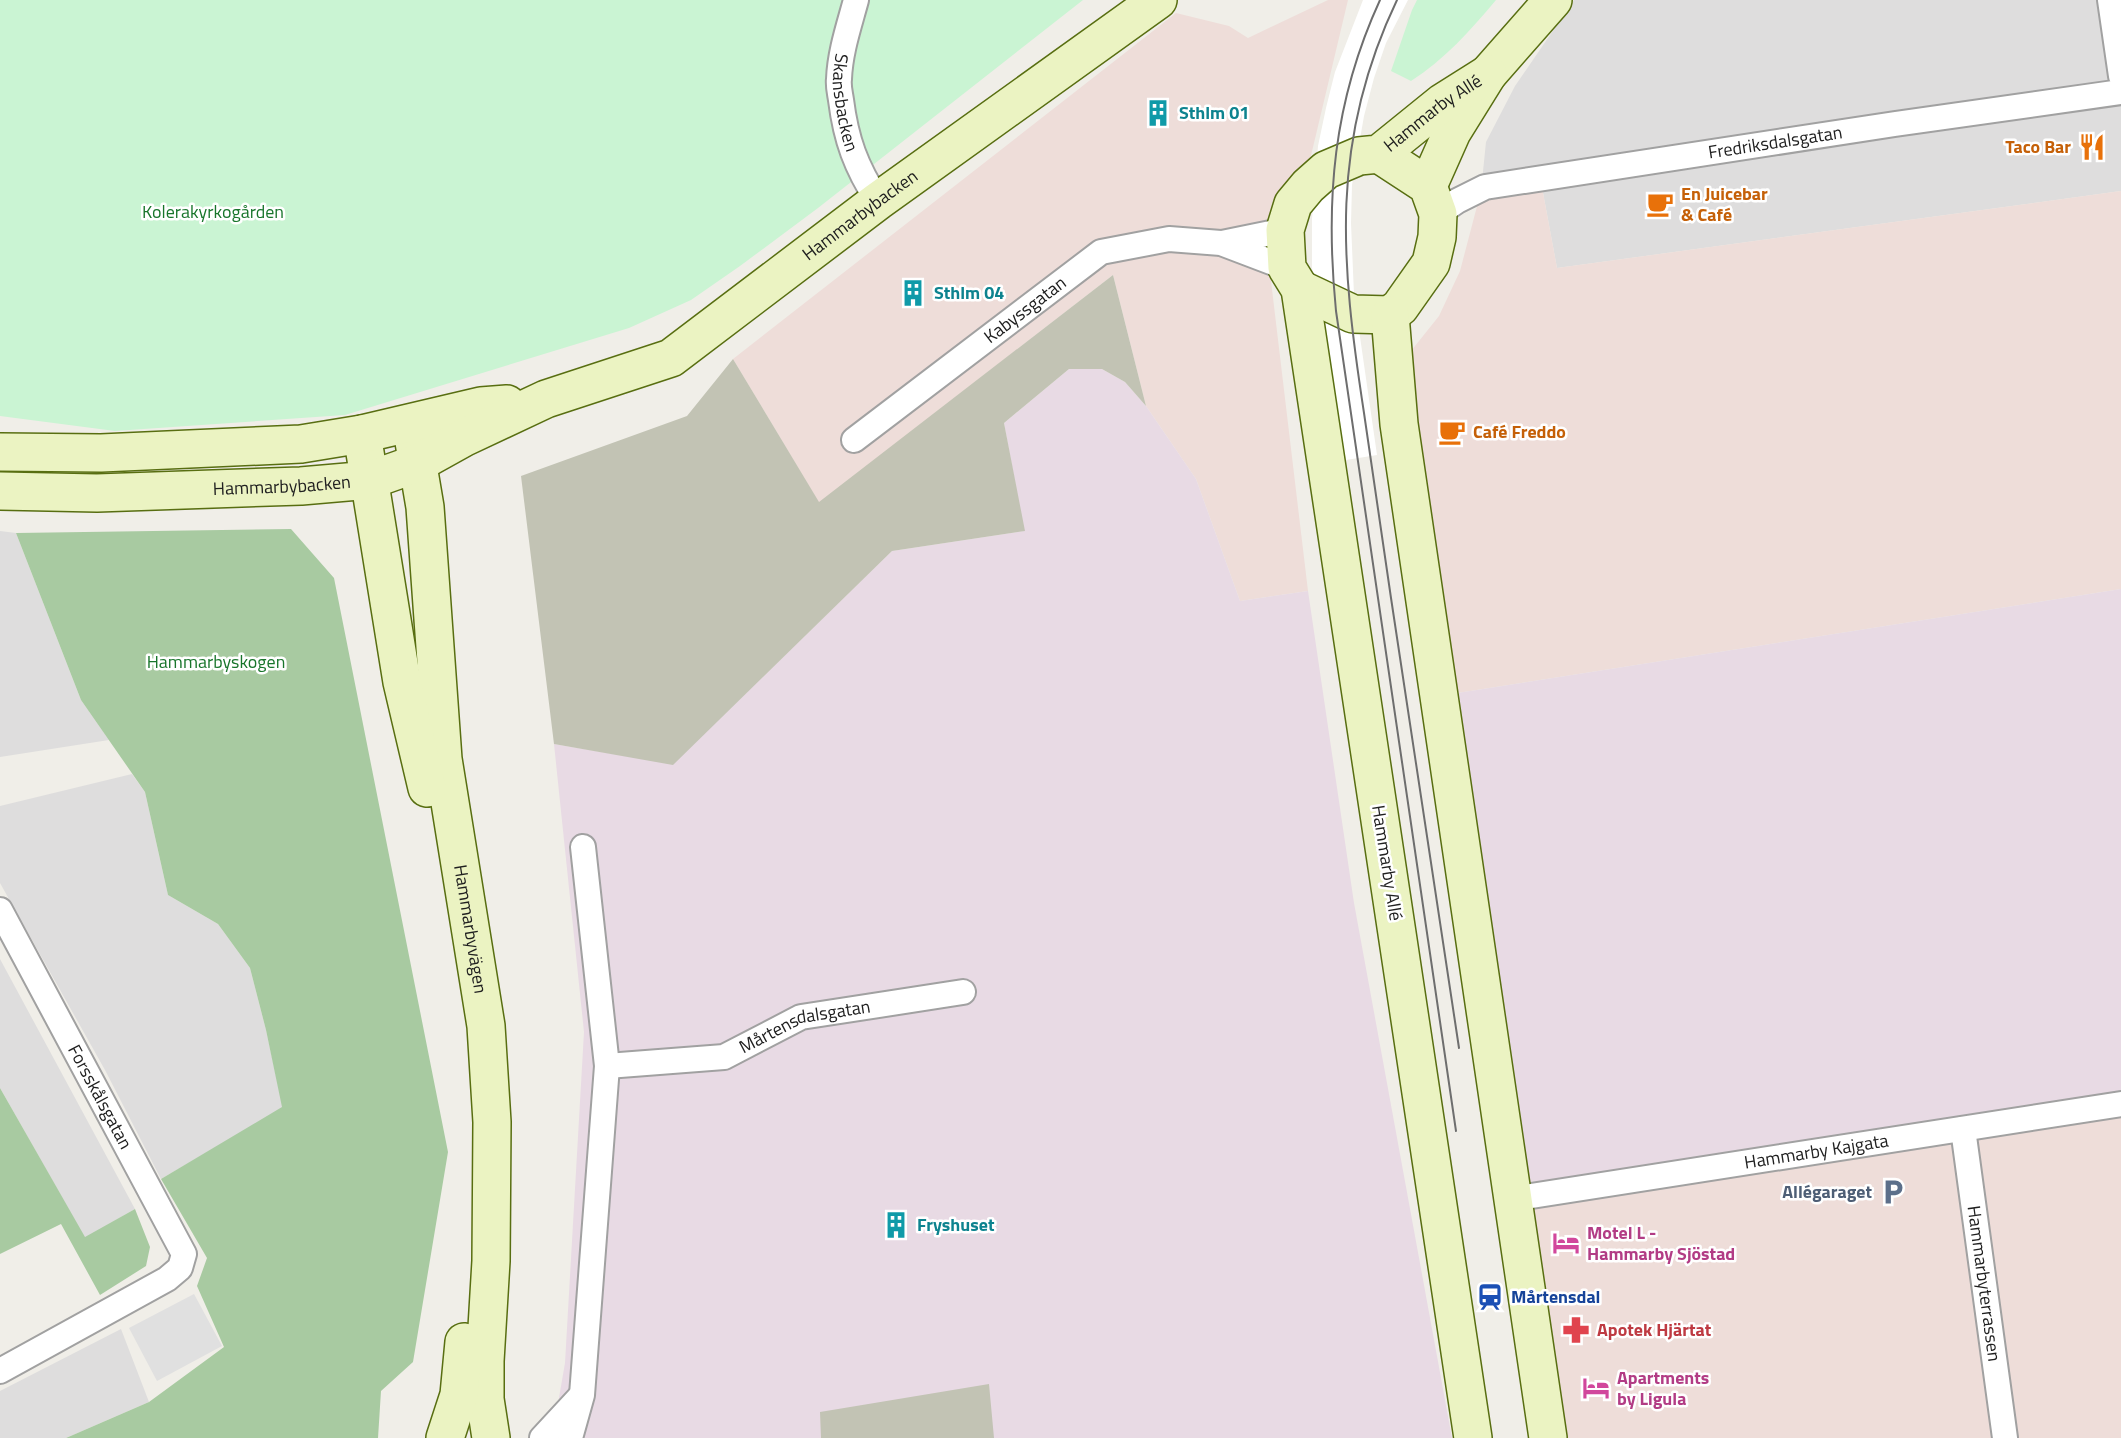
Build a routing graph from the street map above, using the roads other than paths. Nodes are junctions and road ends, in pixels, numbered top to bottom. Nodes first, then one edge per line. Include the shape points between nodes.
1 (856, 0) edge
2 (1158, 0) edge
3 (1553, 0) edge
4 (2110, 0) edge
5 (1488, 74) junction
6 (2121, 76) edge
7 (2121, 92) edge
8 (1379, 154) junction
9 (1433, 200) junction
10 (878, 201) junction
11 (1285, 230) junction
12 (1221, 243) junction
13 (1294, 279) junction
14 (1390, 315) junction
15 (546, 400) junction
16 (411, 424) junction
17 (362, 434) junction
18 (854, 440) dead end
19 (0, 452) edge
20 (418, 463) junction
21 (370, 481) junction
22 (0, 491) edge
23 (583, 847) dead end
24 (0, 910) edge
25 (963, 992) dead end
26 (607, 1066) junction
27 (2121, 1104) edge
28 (1963, 1129) junction
29 (1512, 1199) junction
30 (0, 1371) edge
31 (582, 1395) junction
32 (445, 1438) edge
33 (491, 1438) edge
34 (542, 1438) edge
35 (570, 1438) edge
36 (1473, 1438) edge
37 (1548, 1438) edge
38 (2005, 1438) edge

1 - 10 street, Skansbacken via 838,81 854,158
2 - 10 street, Hammarbybacken
3 - 5 street, Hammarby Allé
4 - 6 street
5 - 8 street, Hammarby Allé via 1442,103
5 - 9 street, Hammarby Allé via 1452,132
7 - 9 street, Fredriksdalsgatan via 1485,187 1457,201
8 - 9 street, Hammarby Allé
8 - 11 street, Hammarby Allé via 1359,156 1326,170 1293,204
9 - 14 street, Hammarby Allé via 1437,237 1431,263
10 - 15 street, Hammarbybacken via 671,358
11 - 12 street, Kabyssgatan
11 - 13 street, Hammarby Allé
12 - 13 street, Kabyssgatan
12 - 18 street, Kabyssgatan via 1169,239 1101,252
13 - 14 street via 1353,314
13 - 36 street, Hammarby Allé
14 - 29 street via 1399,424
15 - 16 street, Hammarbybacken via 481,406
15 - 20 street, Hammarbybacken
16 - 17 street, Hammarbybacken
16 - 20 street, Hammarbyvägen
17 - 19 street, Hammarbybacken via 301,444 101,453
17 - 21 street, Hammarbyvägen
20 - 21 street, Hammarbybacken
20 - 33 street, Hammarbyvägen via 443,759 486,1026 492,1122 485,1386
21 - 22 street, Hammarbybacken via 111,492
21 - 32 street, Hammarbyvägen via 402,682 460,935 471,1023 475,1123 464,1351 459,1395
23 - 26 street
24 - 30 street, Forsskålsgatan via 184,1254 180,1268 167,1279
25 - 26 street, Mårtensdalsgatan via 801,1017 724,1057
26 - 31 street
27 - 28 street, Hammarby Kajgata
28 - 29 street, Hammarby Kajgata
28 - 38 street, Hammarbyterrassen
29 - 37 street
31 - 34 street
31 - 35 street

